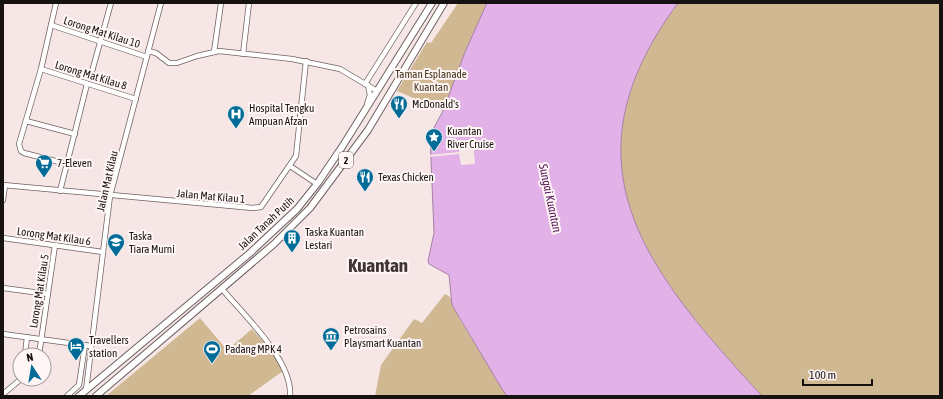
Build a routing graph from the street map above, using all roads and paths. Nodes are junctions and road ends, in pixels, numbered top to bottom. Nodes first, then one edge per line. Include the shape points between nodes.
1 (56, 3) edge
2 (111, 3) edge
3 (161, 3) edge
4 (221, 3) edge
5 (249, 3) edge
6 (416, 3) edge
7 (432, 3) edge
8 (442, 5) edge
9 (51, 25) junction
10 (100, 41) junction
11 (148, 51) junction
12 (214, 52) junction
13 (243, 54) junction
14 (147, 57) junction
15 (306, 61) junction
16 (41, 69) junction
17 (91, 75) dead end
18 (87, 84) junction
19 (367, 84) junction
20 (377, 91) junction
21 (136, 99) junction
22 (382, 105) junction
23 (365, 110) junction
24 (359, 120) junction
25 (26, 121) junction
26 (74, 134) junction
27 (67, 164) junction
28 (290, 166) junction
29 (317, 184) junction
30 (4, 185) edge
31 (60, 191) junction
32 (110, 196) junction
33 (3, 200) edge
34 (3, 238) edge
35 (55, 245) junction
36 (103, 252) junction
37 (3, 288) edge
38 (222, 289) junction
39 (48, 294) junction
40 (3, 334) edge
41 (27, 337) junction
42 (40, 339) junction
43 (84, 345) junction
44 (91, 346) junction
45 (26, 347) edge
46 (40, 347) edge
47 (12, 386) edge
48 (86, 390) junction
49 (3, 394) edge
50 (68, 396) edge
51 (79, 396) edge
52 (96, 396) edge
53 (290, 396) edge

1 - 9 street, Lorong Mat Kilau 8
2 - 10 street
3 - 11 street, Jalan Mat Kilau
4 - 12 street
5 - 13 street
6 - 19 street
7 - 20 highway, Jalan Tanah Putih / 2
8 - 22 highway, Jalan Tanah Putih / 2
9 - 10 street, Lorong Mat Kilau 10
9 - 16 street, Lorong Mat Kilau 8
10 - 14 street, Lorong Mat Kilau 10
10 - 17 street
11 - 12 street via 156,53 169,63
11 - 14 street, Jalan Mat Kilau
12 - 13 street
13 - 15 street
14 - 21 street, Jalan Mat Kilau
15 - 19 street via 340,69
15 - 28 street, Jalan Mat Kilau 1 via 297,150
16 - 18 street, Lorong Mat Kilau 8
16 - 25 street, Lorong Mat Kilau 8
18 - 21 street, Lorong Mat Kilau 8
18 - 26 street
19 - 20 street
19 - 23 street via 370,95
20 - 23 highway, Jalan Tanah Putih / 2
21 - 32 street, Jalan Mat Kilau
22 - 24 highway via 379,100 375,102
22 - 38 highway, Jalan Tanah Putih / 2 via 368,130 310,208 274,244
23 - 24 highway, Jalan Tanah Putih / 2
24 - 29 highway, Jalan Tanah Putih / 2
25 - 26 street
25 - 27 street, Lorong Mat Kilau 8 via 19,147 24,153
26 - 27 street
27 - 31 street
28 - 29 street
28 - 32 street, Jalan Mat Kilau 1 via 264,205 256,208
29 - 48 highway, Jalan Tanah Putih / 2 via 297,209 268,237
30 - 31 street, Jalan Mat Kilau 1
30 - 33 street
31 - 32 street, Jalan Mat Kilau 1
32 - 36 street, Jalan Mat Kilau
34 - 35 street, Lorong Mat Kilau 6
35 - 36 street, Lorong Mat Kilau 6
35 - 39 street, Lorong Mat Kilau 5
36 - 44 street, Jalan Mat Kilau
37 - 39 street
38 - 52 highway, Jalan Tanah Putih / 2
38 - 53 street via 281,361 290,381
39 - 42 street, Lorong Mat Kilau 5
40 - 41 street
41 - 42 street
41 - 45 street
42 - 43 street
42 - 46 street, Lorong Mat Kilau 5
43 - 44 street
43 - 50 street via 79,385
44 - 48 street, Jalan Mat Kilau
47 - 49 street
48 - 51 highway, Jalan Tanah Putih / 2

